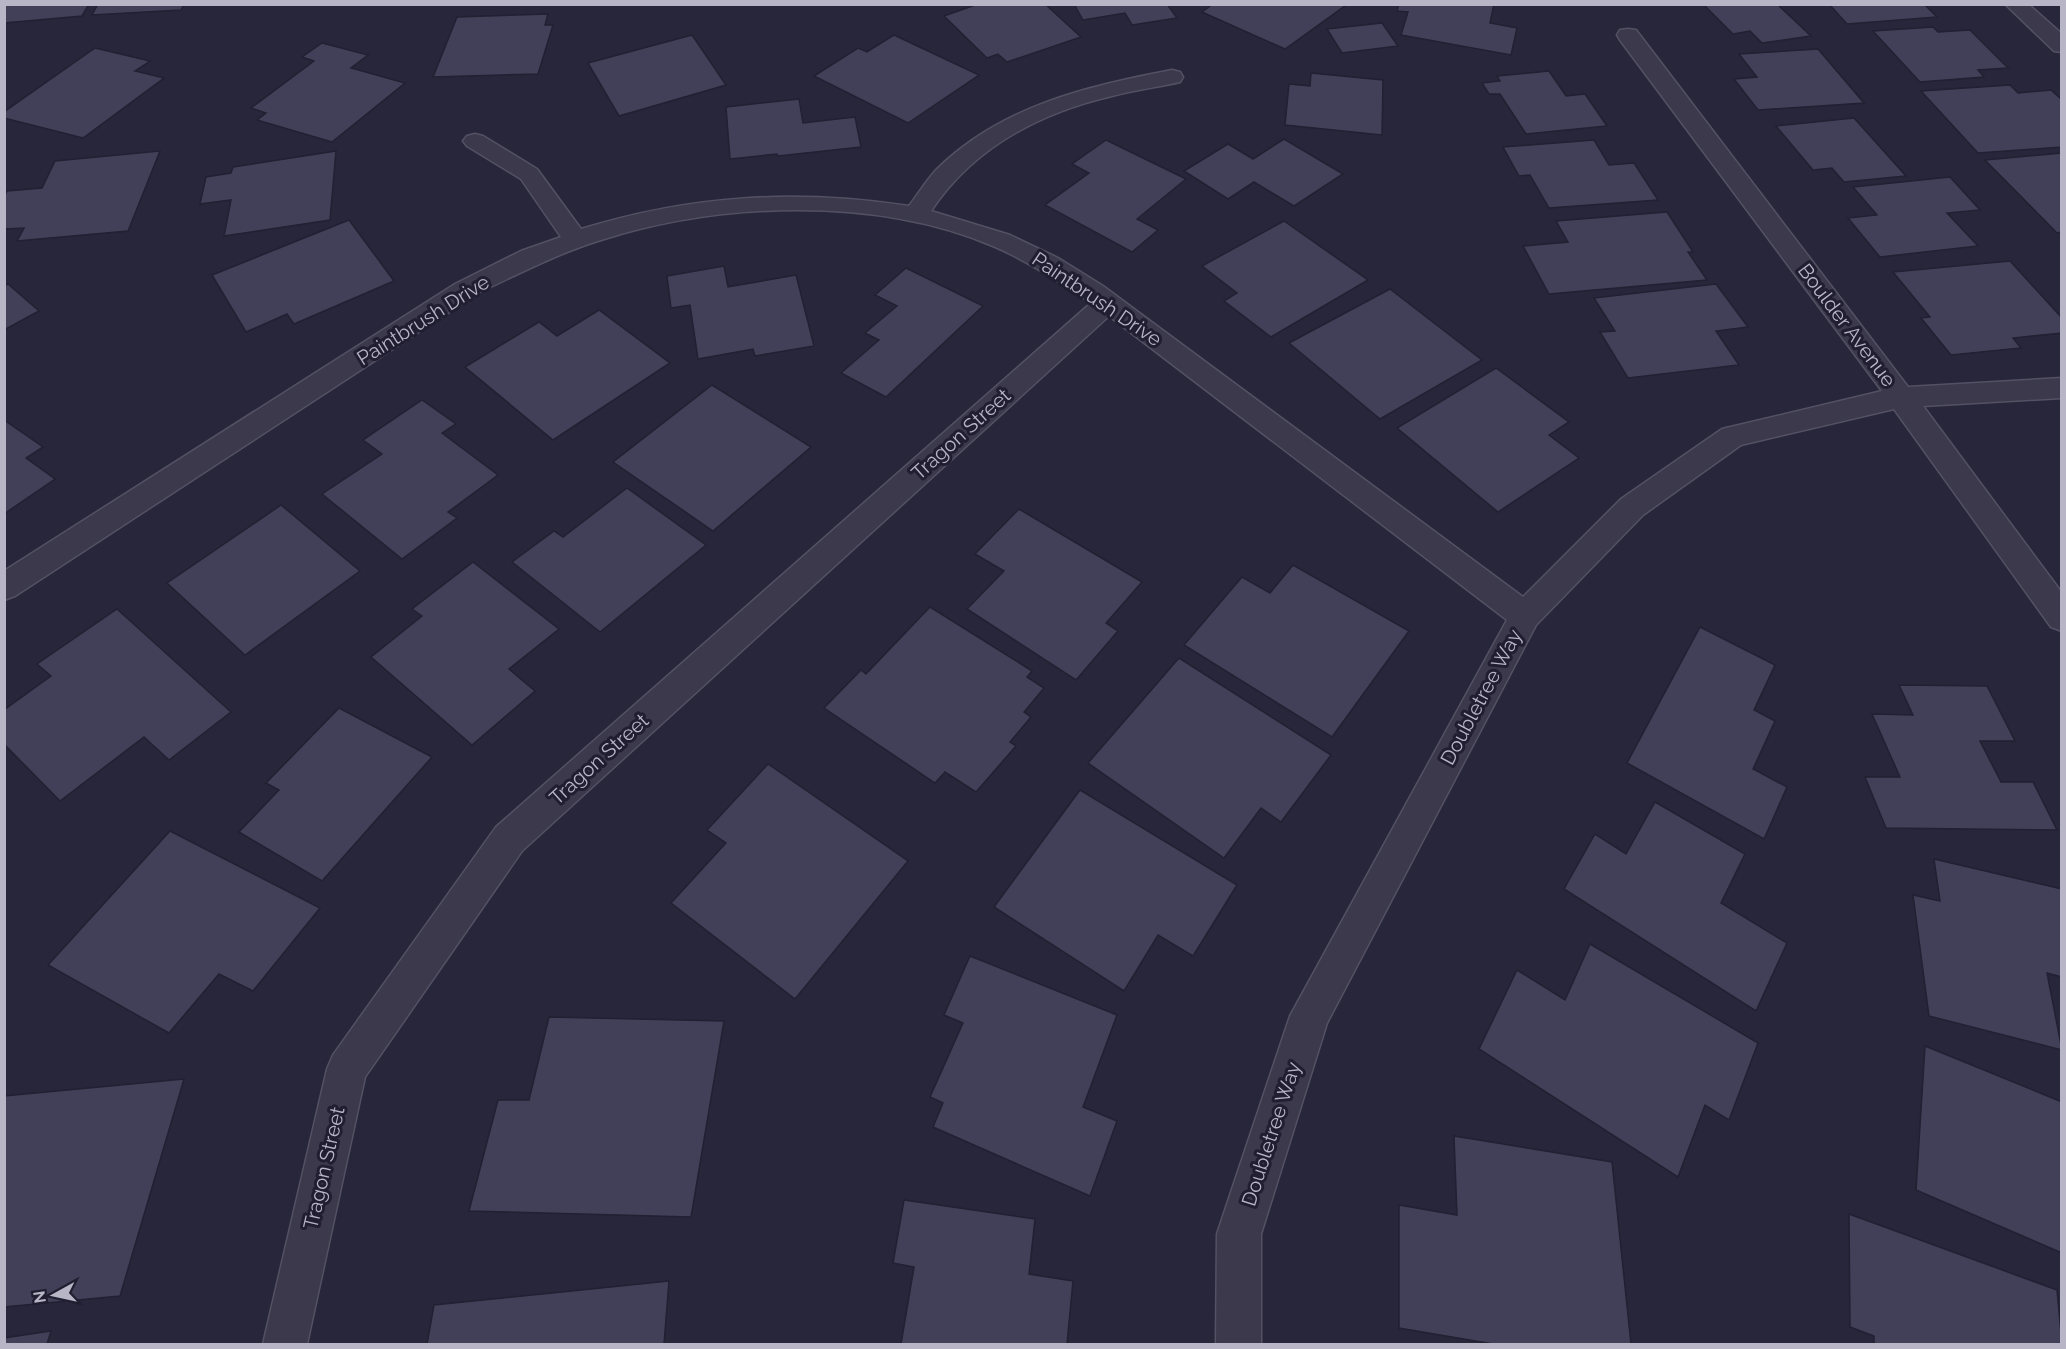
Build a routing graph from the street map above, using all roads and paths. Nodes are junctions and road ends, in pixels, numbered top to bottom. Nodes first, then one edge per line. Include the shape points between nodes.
1 (2015, 4) edge
2 (1628, 35) dead end
3 (2061, 46) edge
4 (1172, 77) dead end
5 (475, 141) dead end
6 (915, 215) junction
7 (576, 240) junction
8 (1108, 302) junction
9 (2061, 388) edge
10 (1901, 397) junction
11 (4, 587) edge
12 (1525, 615) junction
13 (2061, 618) edge
14 (285, 1344) edge
15 (1238, 1344) edge

1 - 3 street
2 - 10 street, Boulder Avenue
4 - 6 street via 1070,99 1017,120 974,147 943,177
5 - 7 street via 529,174
6 - 7 street, Paintbrush Drive via 805,202 725,206 650,219
6 - 8 street, Paintbrush Drive via 984,234 1044,260
7 - 11 street, Paintbrush Drive via 472,286
8 - 12 street, Paintbrush Drive
8 - 14 street, Tragon Street via 509,839 347,1069
9 - 10 street, Doubletree Way
10 - 12 street, Doubletree Way via 1732,436 1632,507
10 - 13 street, Boulder Avenue
12 - 15 street, Doubletree Way via 1310,1016 1239,1234

